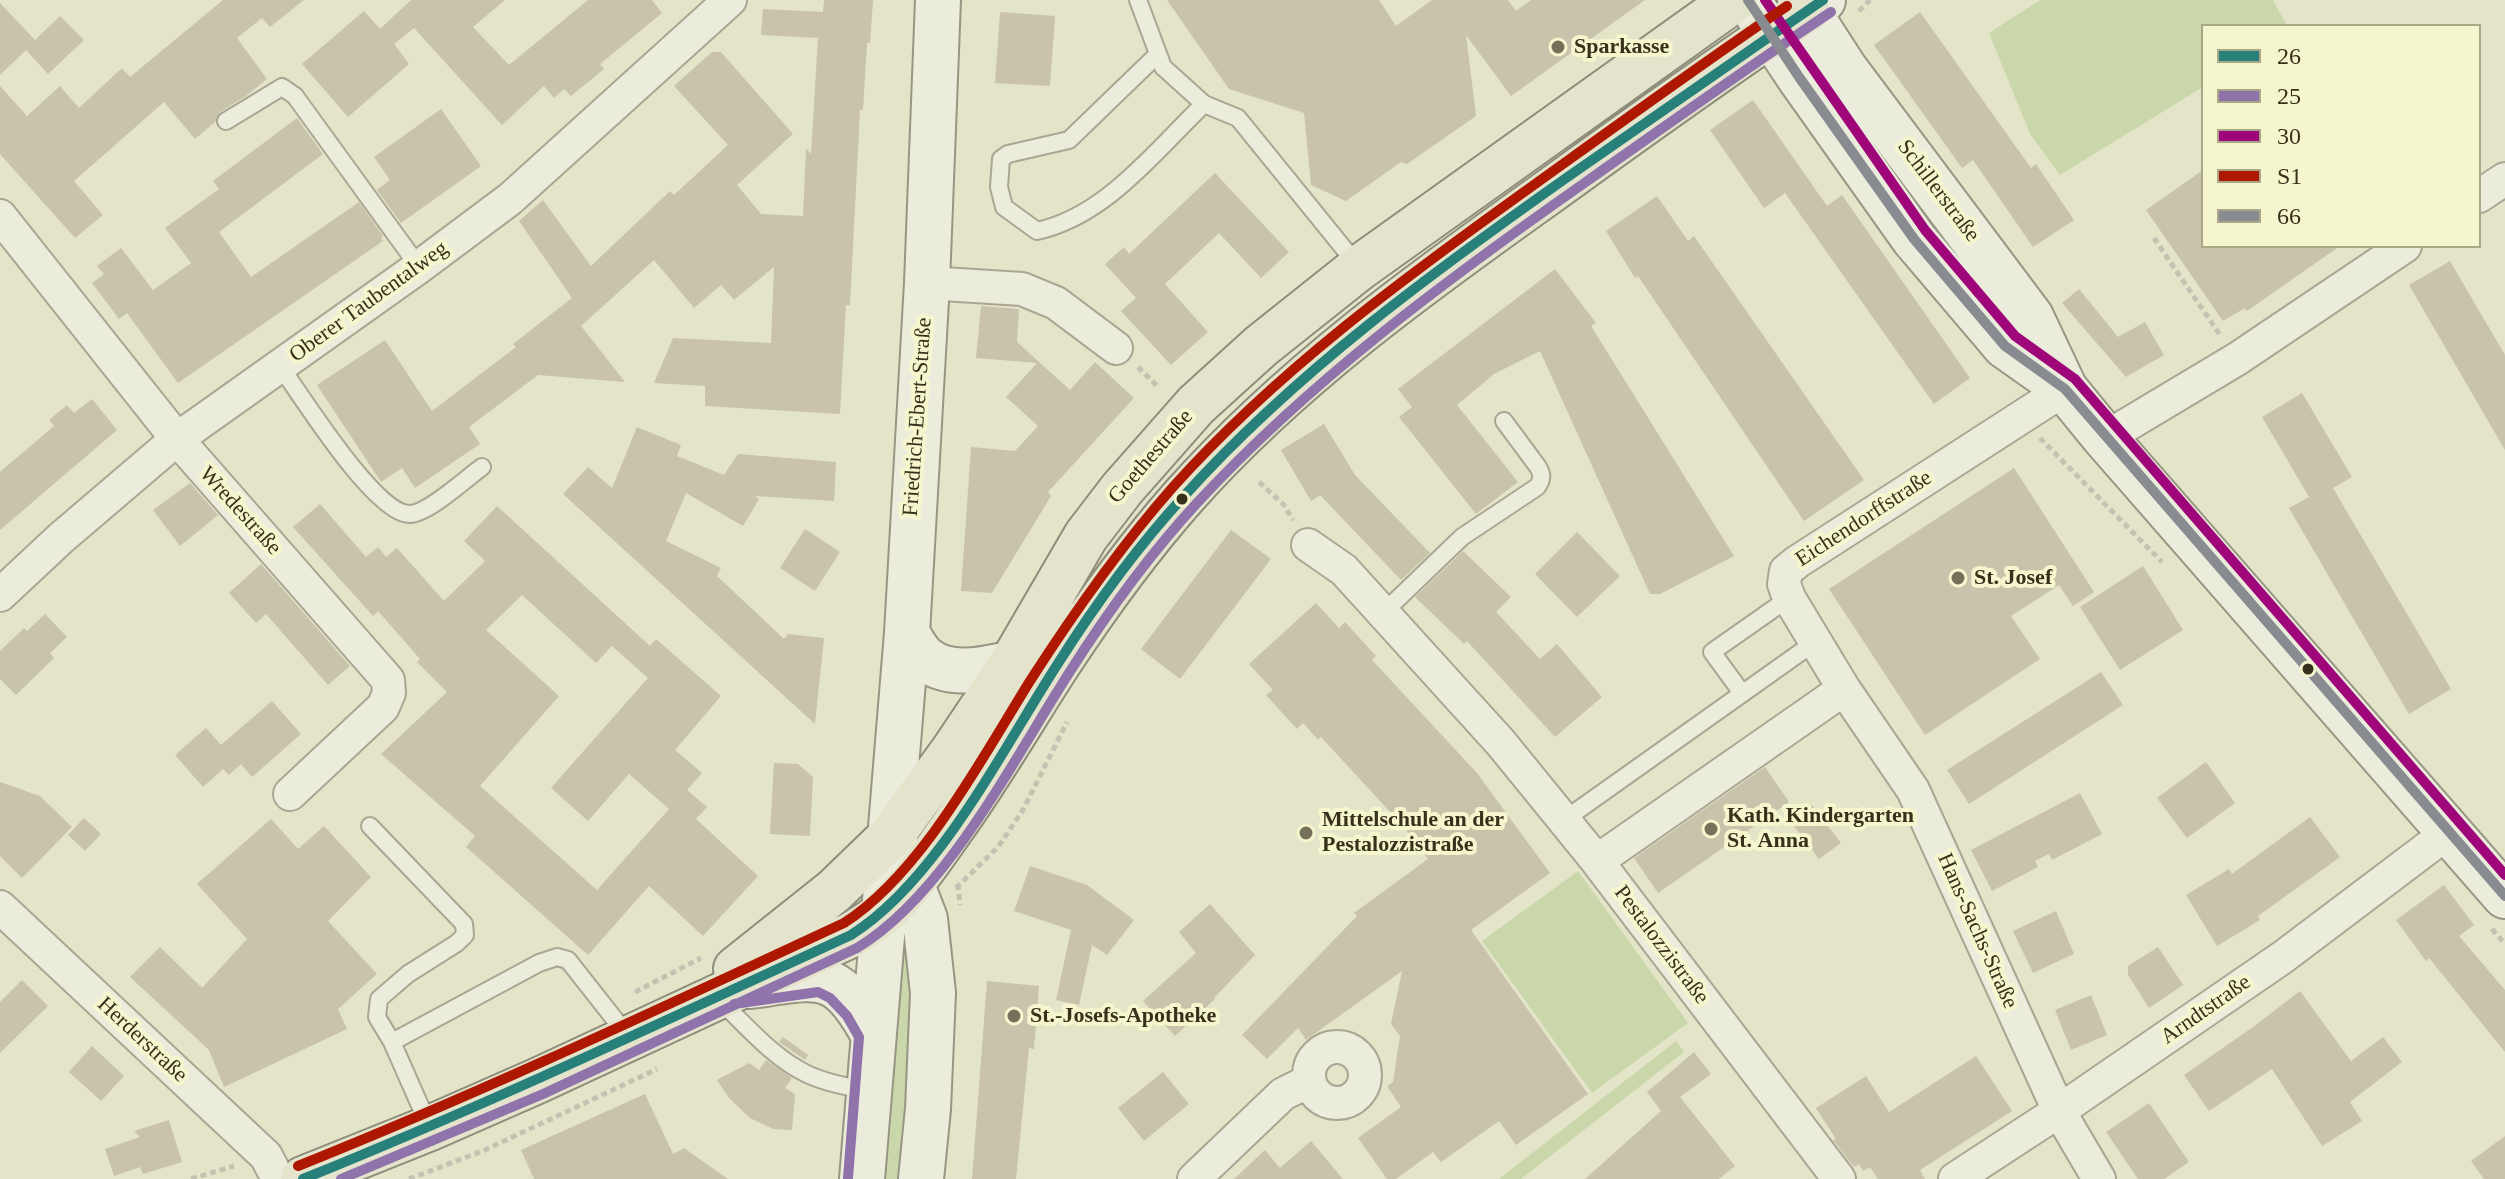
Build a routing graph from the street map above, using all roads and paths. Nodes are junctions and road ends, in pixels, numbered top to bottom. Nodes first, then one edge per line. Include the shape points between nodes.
1 (730, 0) edge
2 (938, 0) edge
3 (1138, 0) edge
4 (1734, 0) edge
5 (1870, 0) edge
6 (1821, 6) edge
7 (1759, 17) edge
8 (1158, 54) junction
9 (1204, 104) junction
10 (226, 121) dead end
11 (2505, 179) edge
12 (2481, 195) edge
13 (0, 216) edge
14 (2154, 238) dead end
15 (2402, 248) edge
16 (419, 267) junction
17 (1359, 268) junction
18 (927, 283) junction
19 (1124, 355) joint
20 (2237, 359) junction
21 (280, 366) junction
22 (1157, 386) dead end
23 (2065, 389) junction
24 (1504, 421) dead end
25 (2105, 438) junction
26 (177, 439) junction
27 (482, 467) dead end
28 (1259, 482) dead end
29 (1284, 505) dead end
30 (1308, 545) dead end
31 (0, 595) edge
32 (1789, 598) junction
33 (1383, 613) junction
34 (907, 633) junction
35 (1815, 642) junction
36 (1012, 663) junction
37 (1844, 689) junction
38 (1742, 693) junction
39 (1069, 718) dead end
40 (290, 794) dead end
41 (1564, 820) junction
42 (370, 826) dead end
43 (2450, 831) junction
44 (892, 835) junction
45 (998, 847) dead end
46 (1597, 861) junction
47 (912, 883) junction
48 (2505, 896) edge
49 (0, 907) edge
50 (882, 914) junction
51 (709, 954) dead end
52 (728, 993) junction
53 (673, 1015) junction
54 (616, 1022) junction
55 (873, 1034) junction
56 (392, 1042) junction
57 (1309, 1081) dead end
58 (869, 1090) junction
59 (2059, 1111) junction
60 (430, 1128) junction
61 (272, 1168) edge
62 (325, 1175) edge
63 (191, 1179) edge
64 (862, 1179) edge
65 (921, 1179) edge
66 (1194, 1179) edge
67 (1839, 1179) edge
68 (1955, 1179) edge
69 (2099, 1179) edge

1 - 16 street, Oberer Taubentalweg via 521,189
2 - 18 street, Friedrich-Ebert-Straße
3 - 8 lane
4 - 17 main road, Goethestraße
5 - 6 path
6 - 7 main road, Goethestraße
6 - 23 street, Schillerstraße via 1845,69 2031,317
7 - 23 street, Schillerstraße via 1914,239 2005,346
7 - 47 main road, Goethestraße via 1415,287 1232,445 1114,586
8 - 9 lane via 1163,67
8 - 9 lane via 1069,140 1001,159 1004,207 1037,231 1086,213
9 - 17 lane via 1238,118
10 - 16 lane via 282,87 295,96
11 - 12 street
13 - 26 street, Wredestraße
14 - 20 path
15 - 20 street
16 - 21 street, Oberer Taubentalweg
17 - 36 main road, Goethestraße via 1196,405 1122,489 1086,536
18 - 19 street via 1022,289 1056,303
18 - 34 street, Friedrich-Ebert-Straße
19 - 22 path
20 - 25 street
21 - 26 street, Oberer Taubentalweg
21 - 27 lane via 342,453 389,507 407,514 422,511
23 - 25 street, Schillerstraße
23 - 32 street, Eichendorffstraße via 1797,562 1786,571
24 - 33 lane via 1538,467 1541,481 1462,537
25 - 43 street, Schillerstraße
26 - 31 street, Oberer Taubentalweg
26 - 40 street, Wredestraße via 388,680 383,707
28 - 29 path
30 - 33 street, Pestalozzistraße via 1344,570
32 - 35 street, Eichendorffstraße
32 - 38 lane via 1712,652
33 - 41 street, Pestalozzistraße
34 - 36 street via 926,659 949,669 981,670
34 - 44 street, Friedrich-Ebert-Straße
35 - 37 street, Eichendorffstraße
35 - 38 lane
36 - 44 main road, Goethestraße
37 - 46 street
37 - 59 street, Hans-Sachs-Straße via 1913,790
38 - 41 lane
39 - 45 path via 1023,810
41 - 46 street, Pestalozzistraße
42 - 56 lane via 464,924 465,935 457,943 379,999 377,1017
43 - 48 street, Schillerstraße
43 - 59 street, Arndtstraße via 2283,957
44 - 47 street, Friedrich-Ebert-Straße
44 - 50 street, Friedrich-Ebert-Straße
44 - 53 main road, Goethestraße via 781,935
46 - 67 street, Pestalozzistraße
47 - 50 main road, Goethestraße
47 - 65 street, Friedrich-Ebert-Straße via 925,919 933,993
49 - 61 street, Herderstraße
50 - 52 main road, Goethestraße via 851,935
50 - 55 street, Friedrich-Ebert-Straße
51 - 54 path
52 - 53 main road, Goethestraße
52 - 55 street via 821,978 858,1007
52 - 58 lane via 773,1051 805,1074
53 - 54 main road, Goethestraße
54 - 56 lane via 568,960 557,957
54 - 60 main road, Goethestraße
55 - 58 street, Friedrich-Ebert-Straße
56 - 60 lane
57 - 66 street via 1283,1094
58 - 64 street, Friedrich-Ebert-Straße
59 - 68 street, Arndtstraße
59 - 69 street, Hans-Sachs-Straße
60 - 62 main road, Goethestraße
61 - 63 path

